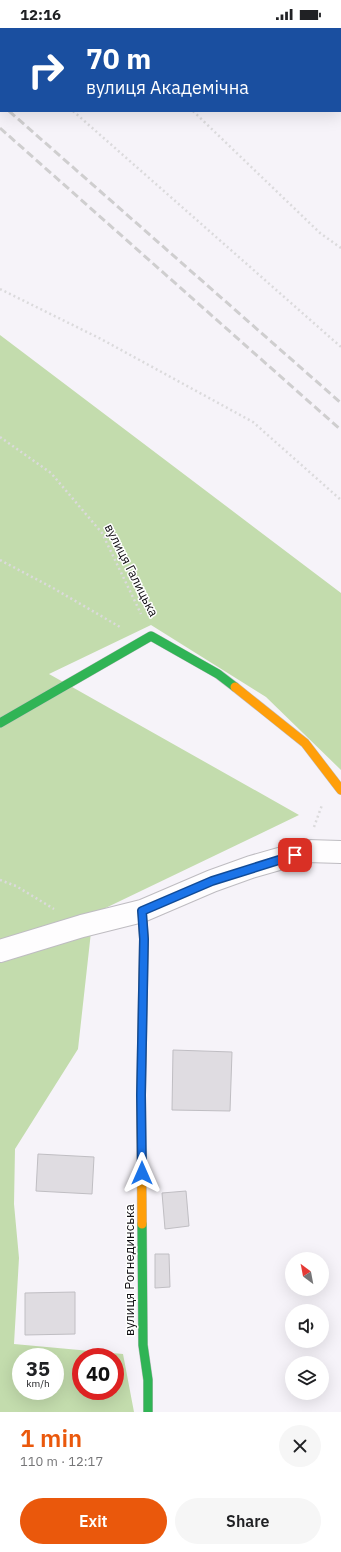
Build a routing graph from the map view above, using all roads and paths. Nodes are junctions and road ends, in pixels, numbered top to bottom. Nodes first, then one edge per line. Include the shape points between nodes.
1 (74, 112) edge
2 (194, 112) edge
3 (341, 248) edge
4 (0, 289) edge
5 (341, 347) edge
6 (0, 437) edge
7 (341, 500) edge
8 (0, 560) edge
9 (151, 636) junction
10 (142, 641) junction
11 (0, 723) edge
12 (341, 790) edge
13 (323, 803) dead end
14 (307, 852) junction
15 (341, 852) edge
16 (0, 880) edge
17 (142, 911) junction
18 (82, 926) junction
19 (0, 951) edge
20 (148, 1412) edge

1 - 5 path
2 - 3 path via 320,233
4 - 7 path via 101,339 253,422
6 - 9 path, вулиця Галицька via 51,473 102,533
8 - 10 path
9 - 10 street, вулиця Галицька
9 - 12 street, вулиця Галицька via 218,674 305,743
10 - 11 street, вулиця Галицька
13 - 14 path
14 - 15 street
14 - 17 street via 250,867
16 - 18 path via 16,886
17 - 18 street
17 - 20 street, вулиця Рогнединська via 143,1345 148,1380
18 - 19 street

